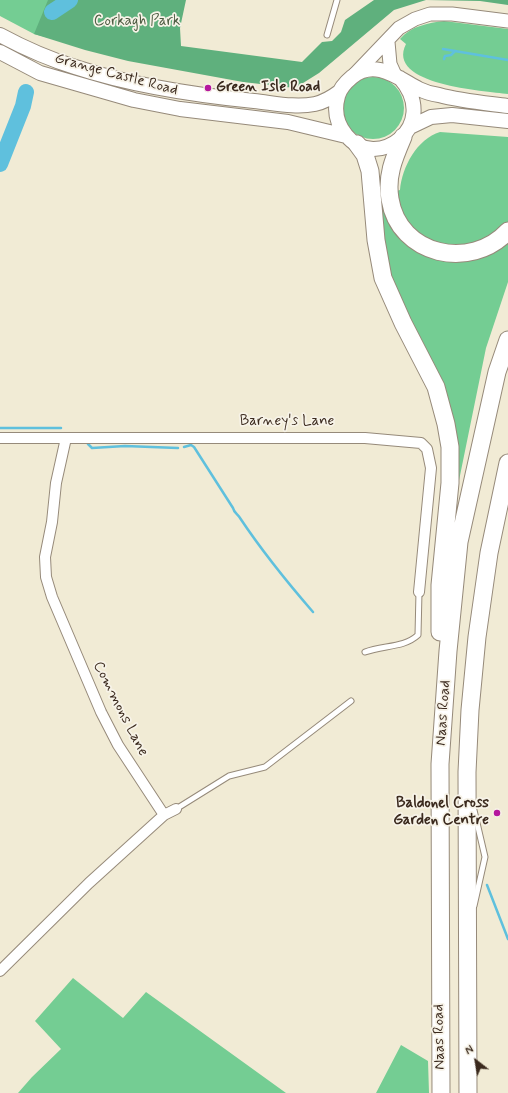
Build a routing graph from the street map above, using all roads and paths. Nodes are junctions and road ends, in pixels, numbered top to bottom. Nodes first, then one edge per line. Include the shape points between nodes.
1 (337, 0) edge
2 (508, 21) edge
3 (0, 35) edge
4 (328, 35) dead end
5 (388, 42) junction
6 (0, 52) edge
7 (355, 74) junction
8 (398, 76) junction
9 (339, 92) junction
10 (508, 106) edge
11 (508, 121) edge
12 (407, 132) junction
13 (351, 140) junction
14 (508, 231) edge
15 (508, 340) edge
16 (0, 438) edge
17 (66, 438) junction
18 (507, 467) edge
19 (419, 592) joint
20 (365, 652) dead end
21 (352, 701) dead end
22 (440, 764) junction
23 (176, 809) joint
24 (164, 815) junction
25 (0, 971) edge
26 (440, 1093) edge
27 (468, 1093) edge

1 - 4 lane
2 - 5 street via 430,14 405,23
3 - 9 main road, Grange Castle Road via 29,51 76,68 152,87 198,95 295,106 327,101
5 - 7 street
5 - 8 street via 390,64
6 - 13 main road, Grange Castle Road via 40,73 134,100 180,109 288,122
7 - 8 main road via 375,69
7 - 9 main road, Grange Castle Road
8 - 10 main road via 420,90 441,96
8 - 12 main road via 409,88 414,101 414,114
9 - 13 main road via 336,115 339,127
11 - 12 main road, Grange Castle Road via 452,114 431,117
12 - 13 main road, Grange Castle Road via 386,147 376,149
12 - 14 highway via 389,173 388,185 395,215 411,237 434,252 461,254 481,250 500,240
13 - 22 highway via 365,155 370,172 376,240 383,278 436,387 450,448 450,483 440,585
15 - 22 highway, Naas Road via 497,372 459,542
16 - 17 street, Barney's Lane
17 - 19 street, Barney's Lane via 365,438 421,443 427,449 431,468
17 - 24 street, Commons Lane via 56,483 45,557 46,578 101,712 128,762
18 - 27 highway, Naas Road via 489,553 470,710 467,772
19 - 20 lane via 418,635 412,641
21 - 23 lane via 265,767 229,776
22 - 26 highway, Naas Road
23 - 24 street
24 - 25 street via 89,883

